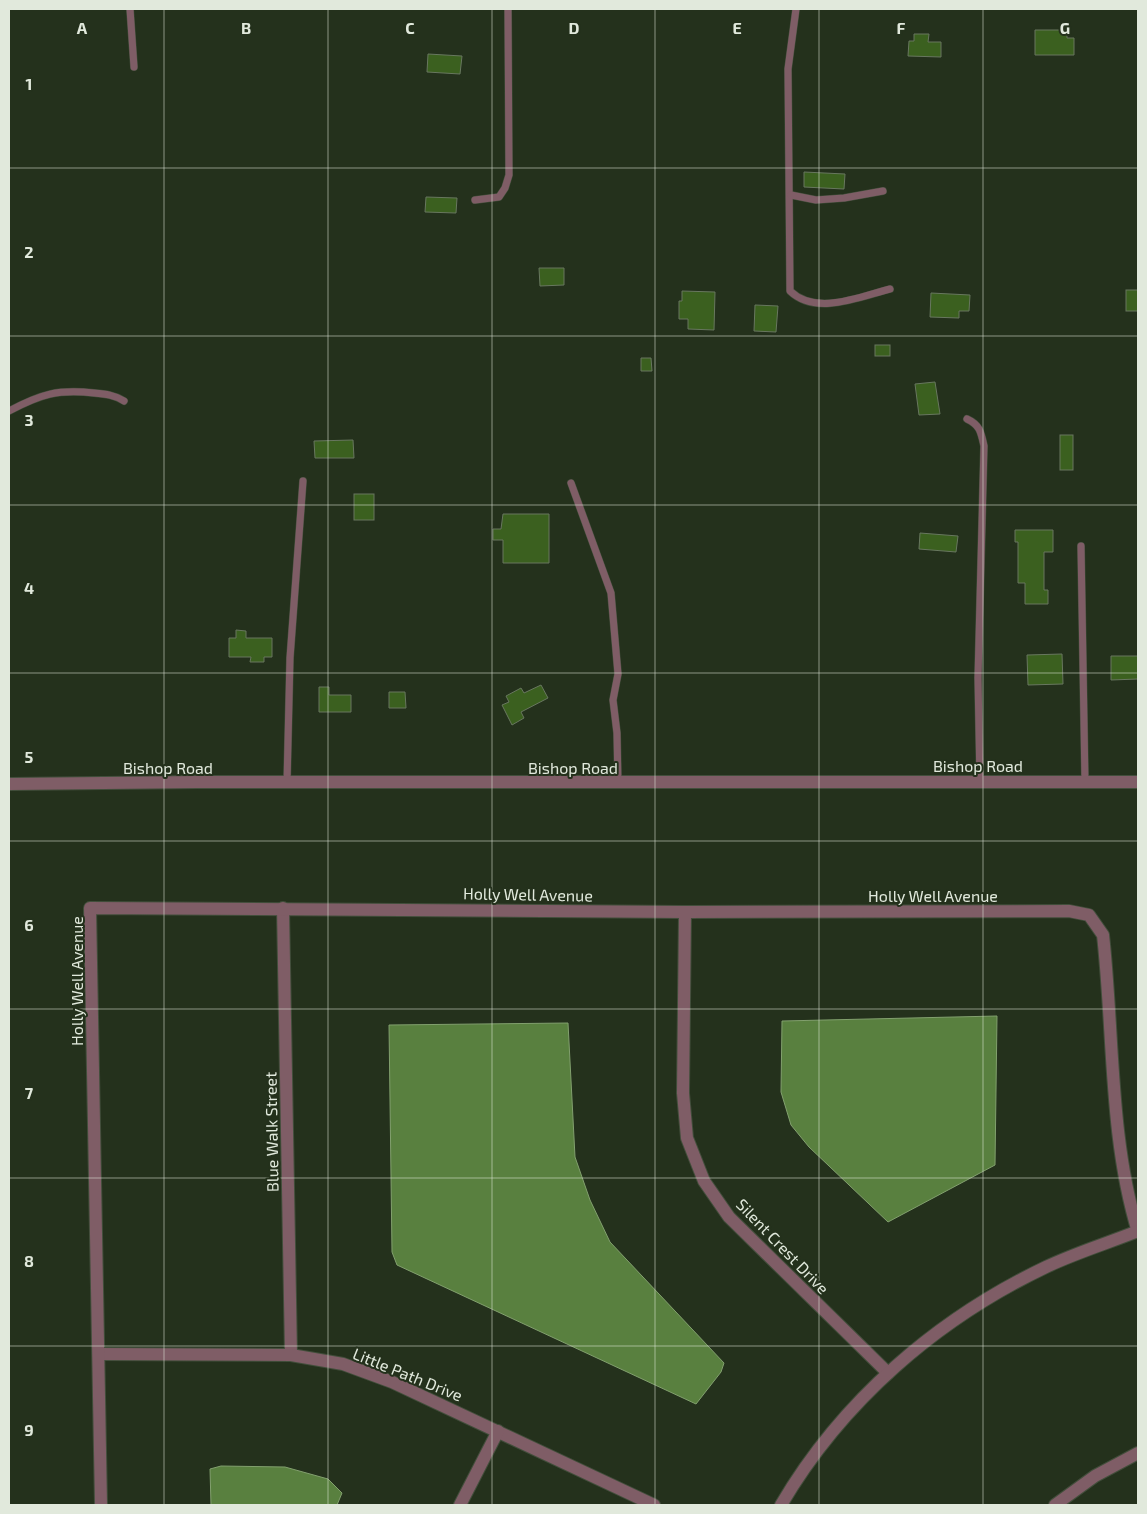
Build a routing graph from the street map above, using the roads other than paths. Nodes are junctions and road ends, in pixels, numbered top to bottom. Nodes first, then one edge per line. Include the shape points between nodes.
1 (130, 9) edge
2 (508, 9) edge
3 (796, 9) edge
4 (134, 67) dead end
5 (883, 191) dead end
6 (791, 195) junction
7 (475, 200) dead end
8 (890, 289) dead end
9 (124, 401) dead end
10 (9, 410) edge
11 (967, 419) dead end
12 (303, 481) dead end
13 (571, 483) dead end
14 (1081, 546) dead end
15 (980, 782) junction
16 (1086, 782) junction
17 (1138, 782) edge
18 (287, 783) junction
19 (618, 783) junction
20 (9, 784) edge
21 (284, 908) junction
22 (685, 912) junction
23 (1138, 1232) edge
24 (99, 1354) junction
25 (291, 1355) junction
26 (888, 1374) junction
27 (498, 1430) junction
28 (1138, 1453) edge
29 (101, 1505) edge
30 (460, 1505) edge
31 (654, 1505) edge
32 (781, 1505) edge
33 (1055, 1505) edge

1 - 4 lane
2 - 7 lane via 509,175 499,197
3 - 6 lane via 788,69
5 - 6 lane via 816,200
6 - 8 lane via 789,277 790,291 797,298 812,304 840,302
9 - 10 lane via 111,395 68,390 48,394
11 - 15 lane via 977,424 984,446 978,678
12 - 18 lane via 290,658
13 - 19 lane via 611,594 618,674 613,700
14 - 16 lane
15 - 16 street, Bishop Road
15 - 19 street, Bishop Road
16 - 17 street, Bishop Road
18 - 19 street, Bishop Road
18 - 20 street, Bishop Road
21 - 22 street, Holly Well Avenue
21 - 24 street, Holly Well Avenue via 90,908
21 - 25 street, Blue Walk Street
22 - 23 street, Holly Well Avenue via 1068,912 1089,915 1103,935 1120,1148 1129,1204
22 - 26 street, Silent Crest Drive via 683,1093 687,1138 704,1181 729,1217
23 - 26 street via 1046,1267 953,1319
24 - 25 street, Little Path Drive
24 - 29 street
25 - 27 street, Little Path Drive via 343,1364
26 - 32 street via 836,1425
27 - 30 street
27 - 31 street, Little Path Drive
28 - 33 street via 1095,1476

